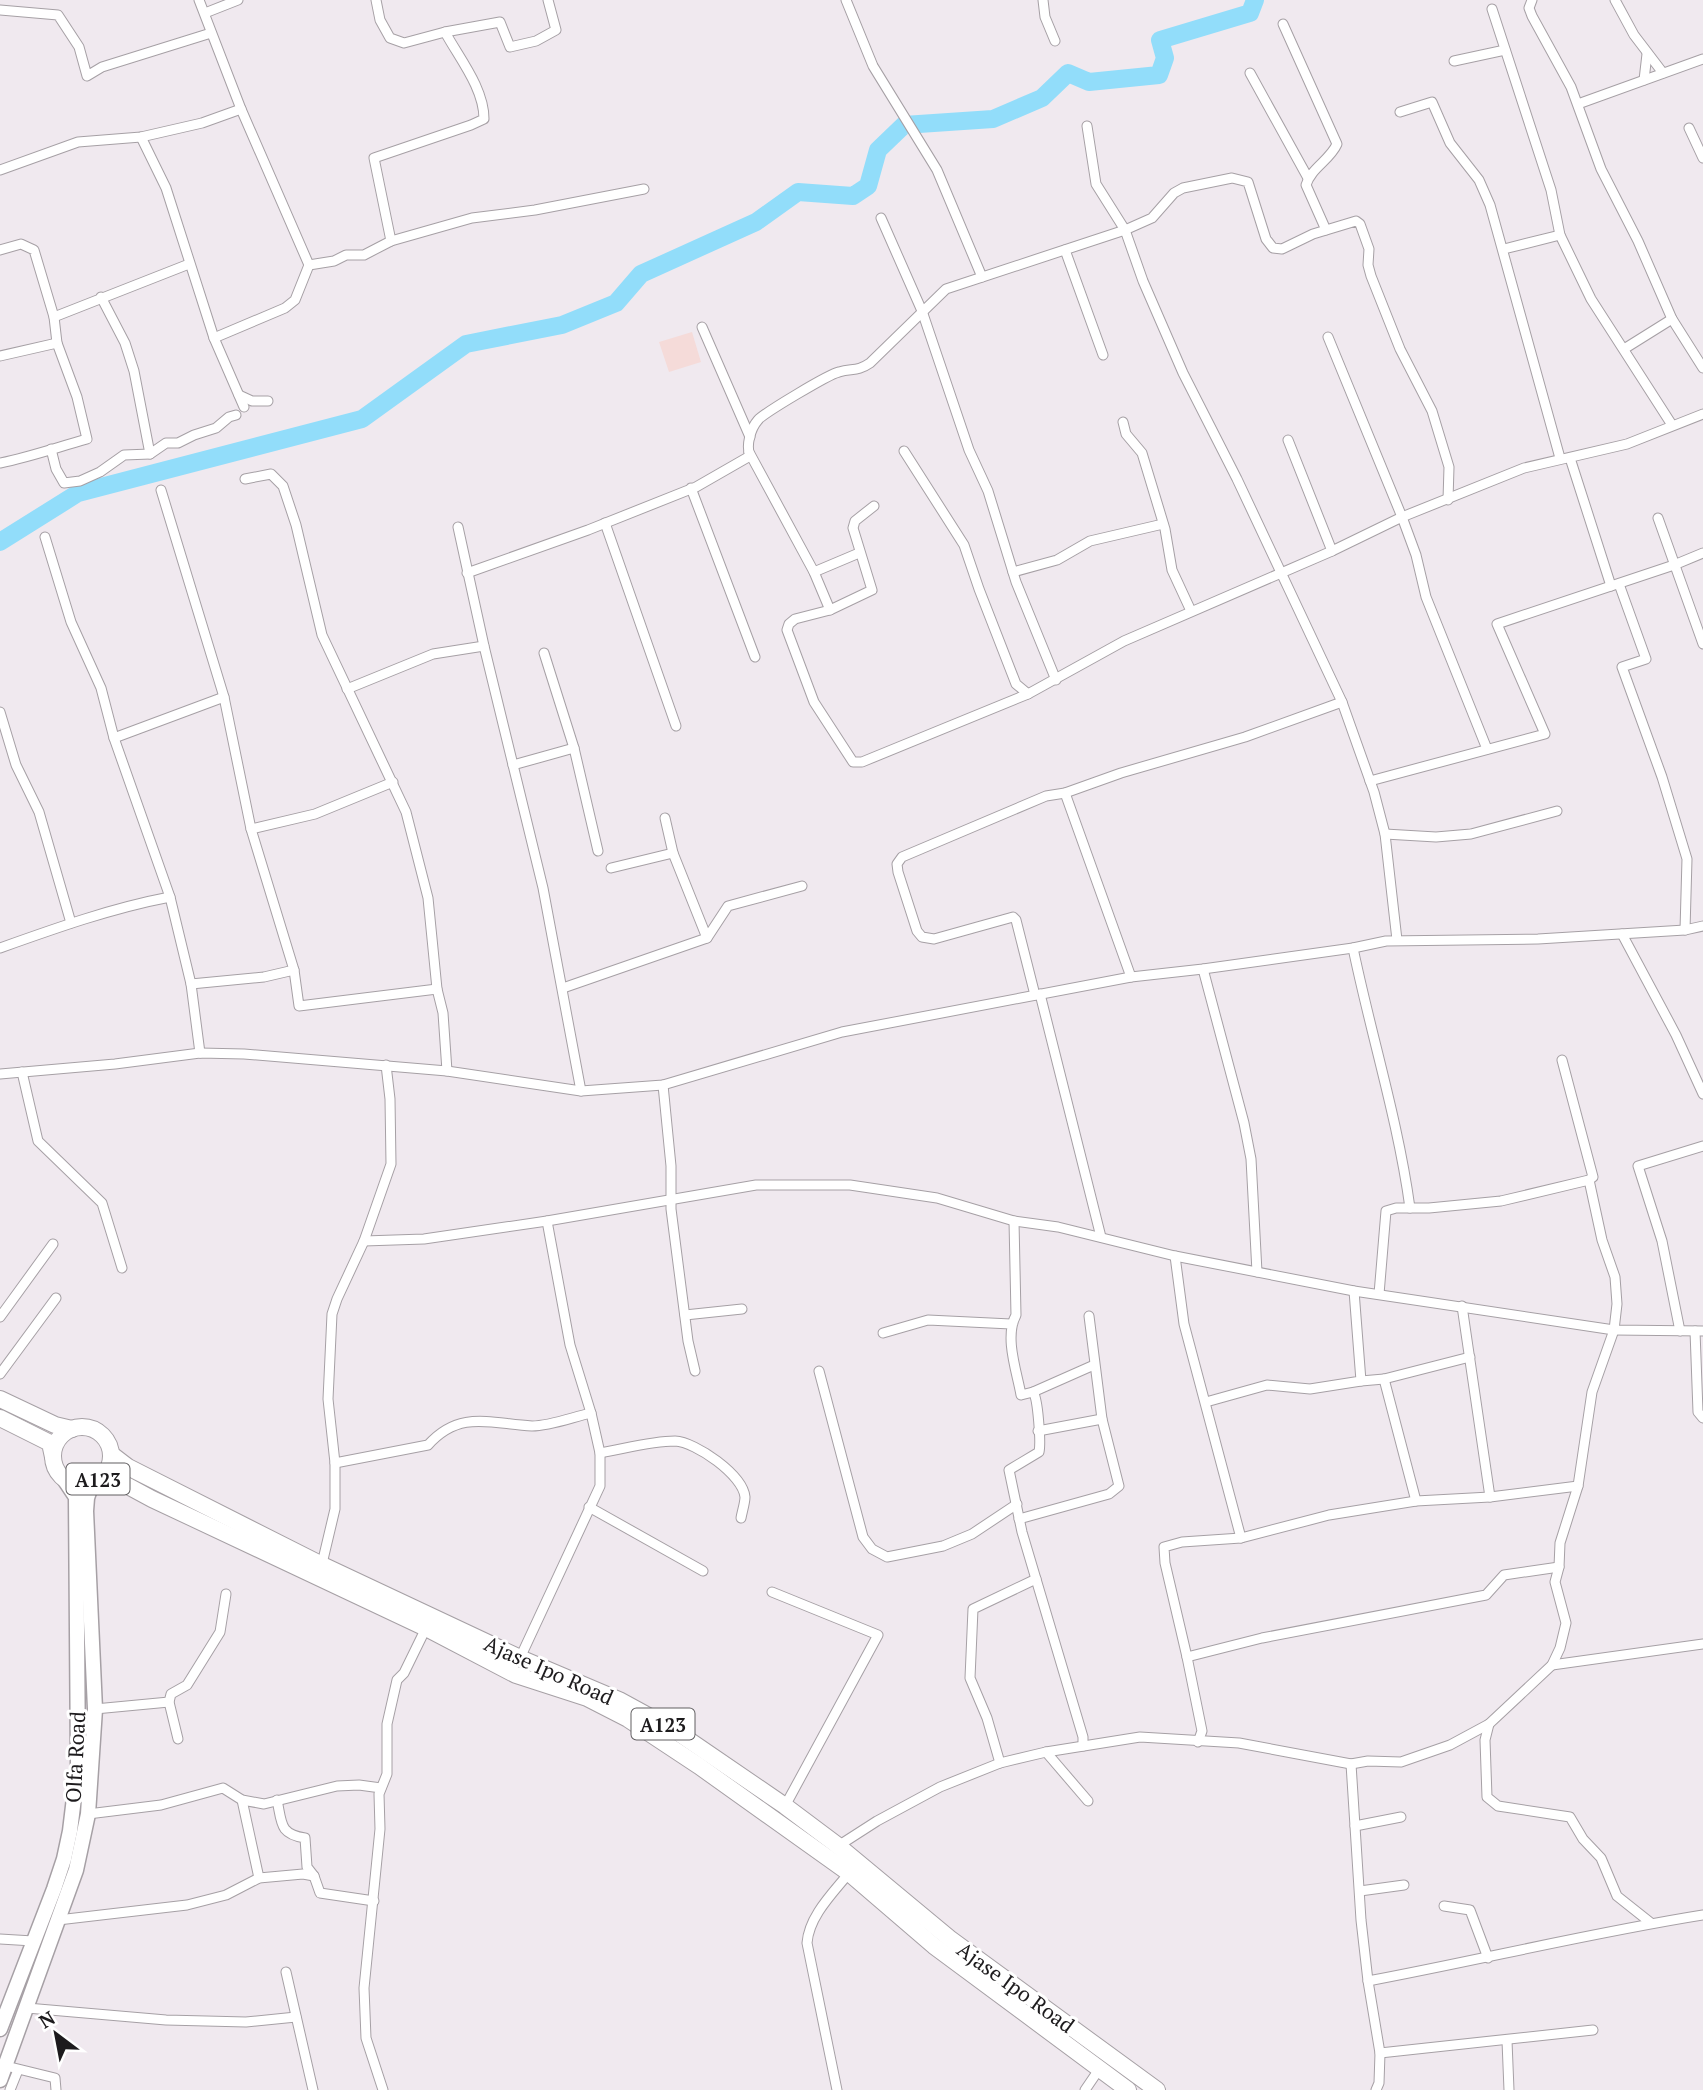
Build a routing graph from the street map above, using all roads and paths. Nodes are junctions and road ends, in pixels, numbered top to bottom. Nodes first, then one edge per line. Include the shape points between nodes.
1 (199, 0) edge
2 (238, 0) edge
3 (376, 0) edge
4 (548, 0) edge
5 (846, 0) edge
6 (1043, 0) edge
7 (1532, 0) edge
8 (1615, 0) edge
9 (1492, 9) dead end
10 (0, 10) edge
11 (205, 13) junction
12 (1283, 24) dead end
13 (445, 32) junction
14 (211, 33) junction
15 (1055, 41) dead end
16 (1505, 50) junction
17 (1647, 54) junction
18 (1703, 59) edge
19 (1454, 61) dead end
20 (1250, 73) dead end
21 (1663, 73) junction
22 (1644, 80) junction
23 (1578, 104) junction
24 (241, 109) junction
25 (1400, 111) dead end
26 (1087, 126) dead end
27 (1689, 128) dead end
28 (141, 137) junction
29 (1703, 158) edge
30 (0, 170) edge
31 (1308, 178) junction
32 (644, 189) dead end
33 (881, 218) dead end
34 (1125, 230) junction
35 (1326, 230) junction
36 (1560, 235) junction
37 (391, 241) junction
38 (1504, 248) junction
39 (0, 250) edge
40 (1065, 250) junction
41 (189, 264) junction
42 (309, 265) junction
43 (982, 277) junction
44 (101, 297) junction
45 (922, 312) junction
46 (54, 317) junction
47 (1672, 319) junction
48 (702, 327) dead end
49 (1328, 337) dead end
50 (214, 338) junction
51 (57, 343) junction
52 (1624, 349) junction
53 (1103, 355) dead end
54 (0, 356) edge
55 (1703, 368) edge
56 (239, 394) junction
57 (268, 401) dead end
58 (244, 407) dead end
59 (1703, 414) edge
60 (236, 415) dead end
61 (1123, 422) dead end
62 (1672, 425) junction
63 (750, 438) junction
64 (1288, 440) dead end
65 (51, 449) junction
66 (748, 451) junction
67 (904, 451) dead end
68 (150, 454) junction
69 (1565, 458) junction
70 (0, 463) edge
71 (245, 479) dead end
72 (691, 488) junction
73 (161, 490) dead end
74 (1448, 500) junction
75 (874, 506) dead end
76 (1402, 517) junction
77 (1658, 518) dead end
78 (605, 523) junction
79 (1163, 524) junction
80 (458, 527) dead end
81 (45, 537) dead end
82 (1332, 551) junction
83 (859, 553) junction
84 (1703, 553) edge
85 (1674, 565) junction
86 (814, 572) junction
87 (1013, 572) junction
88 (467, 573) junction
89 (1282, 573) junction
90 (1615, 585) junction
91 (830, 610) junction
92 (1191, 611) junction
93 (1703, 644) edge
94 (484, 646) junction
95 (544, 653) dead end
96 (755, 657) dead end
97 (1056, 680) junction
98 (347, 689) junction
99 (1028, 694) junction
100 (224, 697) junction
101 (1342, 702) junction
102 (0, 712) edge
103 (676, 726) dead end
104 (114, 738) junction
105 (574, 748) junction
106 (1487, 749) junction
107 (513, 765) junction
108 (1370, 781) junction
109 (393, 782) junction
110 (1065, 793) junction
111 (1557, 811) dead end
112 (665, 818) dead end
113 (251, 829) junction
114 (1385, 834) junction
115 (598, 851) dead end
116 (673, 853) junction
117 (611, 868) dead end
118 (802, 886) dead end
119 (170, 897) junction
120 (71, 923) junction
121 (1703, 926) edge
122 (1685, 930) junction
123 (1622, 934) junction
124 (707, 938) junction
125 (1397, 940) junction
126 (0, 948) edge
127 (1353, 948) junction
128 (1203, 969) junction
129 (294, 970) junction
130 (1131, 977) junction
131 (191, 984) junction
132 (563, 988) junction
133 (437, 989) junction
134 (1037, 994) junction
135 (200, 1052) junction
136 (1562, 1060) dead end
137 (386, 1065) junction
138 (447, 1071) junction
139 (22, 1072) junction
140 (0, 1074) edge
141 (1701, 1081) edge
142 (663, 1085) junction
143 (581, 1091) junction
144 (1703, 1094) edge
145 (1703, 1146) edge
146 (1589, 1180) junction
147 (671, 1198) junction
148 (1410, 1208) junction
149 (547, 1221) junction
150 (1014, 1221) junction
151 (1101, 1237) junction
152 (364, 1241) junction
153 (53, 1244) dead end
154 (1175, 1256) junction
155 (122, 1268) dead end
156 (1257, 1272) junction
157 (1354, 1291) junction
158 (1379, 1294) junction
159 (56, 1298) dead end
160 (1462, 1306) junction
161 (742, 1309) dead end
162 (685, 1315) junction
163 (1089, 1316) dead end
164 (0, 1317) edge
165 (1011, 1324) junction
166 (1614, 1330) junction
167 (1680, 1331) junction
168 (1699, 1331) edge
169 (883, 1333) dead end
170 (1470, 1357) junction
171 (1094, 1365) junction
172 (695, 1371) dead end
173 (819, 1371) dead end
174 (0, 1374) edge
175 (1384, 1379) junction
176 (1361, 1381) junction
177 (1034, 1392) junction
178 (0, 1399) edge
179 (1206, 1402) junction
180 (591, 1413) junction
181 (0, 1418) edge
182 (1703, 1418) edge
183 (1102, 1419) junction
184 (72, 1429) junction
185 (1038, 1431) junction
186 (600, 1453) junction
187 (111, 1454) junction
188 (54, 1461) junction
189 (335, 1463) junction
190 (62, 1476) junction
191 (96, 1481) junction
192 (1578, 1486) junction
193 (1490, 1497) junction
194 (1416, 1501) junction
195 (1017, 1504) junction
196 (589, 1507) junction
197 (741, 1518) dead end
198 (1019, 1519) junction
199 (1241, 1538) junction
200 (1559, 1567) junction
201 (319, 1571) junction
202 (703, 1571) dead end
203 (1036, 1579) junction
204 (772, 1592) dead end
205 (226, 1594) dead end
206 (426, 1628) junction
207 (1703, 1644) edge
208 (1187, 1657) junction
209 (520, 1658) junction
210 (1552, 1665) junction
211 (169, 1702) junction
212 (95, 1709) junction
213 (1489, 1724) junction
214 (178, 1739) dead end
215 (1198, 1742) junction
216 (1083, 1746) junction
217 (1046, 1752) junction
218 (999, 1763) junction
219 (1351, 1764) junction
220 (382, 1787) junction
221 (242, 1800) junction
222 (278, 1800) junction
223 (1088, 1801) dead end
224 (785, 1806) junction
225 (88, 1814) junction
226 (1401, 1817) dead end
227 (1355, 1826) junction
228 (832, 1852) junction
229 (849, 1873) junction
230 (314, 1876) junction
231 (259, 1878) junction
232 (1404, 1885) dead end
233 (1360, 1891) junction
234 (374, 1901) junction
235 (1444, 1906) dead end
236 (1703, 1914) edge
237 (58, 1920) junction
238 (1651, 1923) junction
239 (0, 1939) edge
240 (33, 1941) junction
241 (1488, 1958) junction
242 (286, 1972) dead end
243 (1368, 1981) junction
244 (27, 2008) junction
245 (296, 2017) junction
246 (0, 2029) edge
247 (1593, 2030) dead end
248 (1507, 2041) junction
249 (1380, 2053) junction
250 (12, 2068) junction
251 (1100, 2068) junction
252 (0, 2080) edge
253 (10, 2090) edge
254 (57, 2090) edge
255 (313, 2090) edge
256 (383, 2090) edge
257 (836, 2090) edge
258 (1086, 2090) edge
259 (1128, 2090) edge
260 (1157, 2090) edge
261 (1376, 2090) edge
262 (1509, 2090) edge

1 - 11 street
2 - 11 street
3 - 13 street via 390,38 404,43
4 - 13 street via 556,30 536,41 510,47 500,22
5 - 43 street via 873,66 937,170
6 - 15 street
7 - 23 street via 1532,16
8 - 17 street
9 - 16 street
10 - 14 street via 58,15 79,47 87,76 102,67
11 - 14 street
12 - 31 street via 1337,144
13 - 37 street via 473,79 484,118 374,158
14 - 24 street
16 - 19 street
16 - 36 street
17 - 21 street
17 - 22 street
18 - 21 street
20 - 31 street
21 - 22 street
22 - 23 street
23 - 47 street via 1601,169
24 - 28 street
24 - 42 street
25 - 38 street via 1432,102 1450,143 1479,180
26 - 34 street via 1096,184
27 - 29 street
28 - 30 street via 78,142
28 - 41 street via 166,188
31 - 35 street via 1306,185
32 - 37 street via 535,211 472,218
33 - 45 street
34 - 35 street via 1152,218 1183,188 1232,178 1248,182 1273,248 1282,249
34 - 40 street
34 - 89 street via 1183,373
35 - 74 street via 1356,221 1360,224 1369,249 1371,276 1400,349 1432,411 1449,467
36 - 38 street
36 - 52 street via 1591,299
37 - 42 street via 364,255
38 - 69 street
39 - 46 street via 22,244 34,250
40 - 43 street
40 - 53 street
41 - 44 street
41 - 50 street
42 - 50 street via 295,300 285,309
43 - 45 street via 946,289
44 - 46 street
44 - 68 street via 134,371
45 - 63 street via 860,370 823,378 758,419
45 - 87 street
46 - 51 street
47 - 52 street
47 - 55 street
48 - 63 street
49 - 76 street
50 - 56 street
51 - 54 street
51 - 65 street via 87,439
52 - 62 street
56 - 57 street via 252,401
56 - 58 street
59 - 62 street
60 - 68 street via 216,428 166,443
61 - 79 street via 1126,434 1142,453
62 - 69 street via 1627,444
63 - 66 street
64 - 82 street
65 - 68 street via 64,483 100,472 124,455
65 - 70 street
66 - 72 street via 750,456
66 - 86 street
67 - 99 street via 964,545 1016,684
69 - 74 street via 1524,468
69 - 90 street
71 - 98 street via 271,474 283,486 322,635
72 - 78 street
72 - 96 street
73 - 100 street
74 - 76 street
75 - 83 street via 855,521
76 - 82 street
76 - 106 street via 1426,597
77 - 85 street
78 - 88 street
78 - 103 street
79 - 87 street via 1090,541 1057,560
79 - 92 street via 1172,570
80 - 88 street
81 - 104 street via 71,622 101,688
82 - 89 street
83 - 86 street
83 - 91 street via 872,590
84 - 85 street
85 - 90 street
85 - 93 street
86 - 91 street
87 - 97 street
88 - 94 street
89 - 92 street
89 - 101 street
90 - 106 street via 1497,624 1545,734
90 - 122 street via 1646,659 1622,667 1687,859
91 - 99 street via 795,619 787,630 814,702 853,762
92 - 97 street
94 - 98 street via 433,654
94 - 107 street
95 - 105 street
97 - 99 street
98 - 109 street
100 - 104 street
100 - 113 street
101 - 108 street
101 - 110 street
102 - 120 street via 16,765 39,812
104 - 119 street
105 - 107 street
105 - 115 street
106 - 108 street
107 - 132 street
108 - 114 street
109 - 113 street via 315,814
109 - 133 street via 406,812 428,898
110 - 130 street
110 - 134 street via 1046,796 902,857 897,864 922,937 934,939 1013,917
111 - 114 street via 1471,834
112 - 116 street
113 - 129 street
114 - 125 street
116 - 117 street
116 - 124 street
118 - 124 street via 728,906
119 - 120 street
119 - 131 street
120 - 126 street
121 - 122 street
122 - 123 street
123 - 125 street
123 - 141 street
124 - 132 street
125 - 127 street
127 - 128 street
127 - 148 street via 1404,1161
128 - 130 street
128 - 156 street via 1251,1158
129 - 131 street
129 - 133 street via 299,1006
130 - 134 street
131 - 135 street
132 - 143 street
133 - 138 street
134 - 142 street via 842,1032
134 - 151 street
135 - 137 street
135 - 139 street
136 - 146 street via 1587,1148 1593,1177
137 - 138 street
137 - 152 street via 391,1164
138 - 143 street
139 - 140 street
139 - 155 street via 38,1141 102,1203
141 - 144 street
142 - 143 street
142 - 147 street
145 - 167 street via 1638,1166 1662,1241
146 - 148 street via 1501,1201
146 - 166 street via 1615,1277 1618,1304
147 - 149 street
147 - 150 street via 756,1185 850,1185 937,1199
147 - 162 street
148 - 158 street via 1386,1211
149 - 152 street via 424,1239
149 - 180 street via 570,1345
150 - 151 street
150 - 165 street via 1016,1315
151 - 154 street
152 - 189 street via 337,1299 331,1325 328,1399
153 - 164 street
154 - 156 street
154 - 179 street via 1184,1324
156 - 157 street
157 - 158 street
157 - 176 street
158 - 160 street
159 - 174 street
160 - 166 street
160 - 170 street
161 - 162 street
162 - 172 street
163 - 171 street
165 - 169 street via 928,1320
165 - 177 street via 1021,1395
166 - 167 street
166 - 192 street via 1592,1392
167 - 168 street
168 - 182 street via 1698,1412
170 - 175 street
170 - 193 street
171 - 177 street
171 - 183 street
173 - 195 street via 859,1525 872,1549 887,1557 943,1546 972,1534
175 - 176 street
175 - 194 street
176 - 179 street via 1310,1389 1267,1385
177 - 185 street
178 - 184 highway, A123
179 - 199 street
180 - 186 street
180 - 189 street via 534,1426 474,1420 442,1433 428,1445
181 - 188 highway, A123 via 50,1443
183 - 185 street
183 - 198 street via 1119,1486 1109,1494
184 - 187 highway, A123 via 97,1431 107,1440
184 - 188 highway, A123 via 57,1442
185 - 195 street via 1040,1452 1009,1470
186 - 196 street via 600,1486
186 - 197 street via 674,1441 688,1443 739,1481 745,1496
187 - 191 highway, A123
187 - 201 highway, Ajase Ipo Road / A123
188 - 190 highway, A123
189 - 201 street via 335,1509
190 - 191 highway, A123 via 76,1484
190 - 240 main road, Olfa Road via 76,1497 78,1765 64,1859
191 - 201 highway, Ajase Ipo Road / A123 via 116,1479
191 - 212 main road via 86,1511
192 - 193 street
192 - 200 street via 1560,1544
193 - 194 street
194 - 199 street via 1329,1515
195 - 198 street
196 - 202 street
196 - 209 street
198 - 203 street
199 - 208 street via 1164,1547
200 - 208 street via 1504,1575 1486,1595
200 - 210 street via 1555,1582 1566,1623
201 - 206 highway, Ajase Ipo Road / A123
201 - 209 highway, Ajase Ipo Road / A123
203 - 216 street
203 - 218 street via 973,1609 970,1678
204 - 224 street via 878,1635
205 - 211 street via 220,1632 187,1685 172,1694
206 - 220 street via 397,1680 387,1724 387,1774
206 - 228 highway, Ajase Ipo Road / A123 via 516,1675 587,1698 628,1719
207 - 210 street
208 - 215 street via 1202,1731
209 - 224 highway, Ajase Ipo Road / A123 via 642,1711
210 - 213 street
211 - 212 street
211 - 214 street
212 - 225 main road
213 - 219 street via 1450,1745 1401,1762
213 - 238 street via 1485,1740 1488,1797 1498,1806 1570,1817 1601,1858 1617,1896
215 - 216 street via 1140,1737
215 - 219 street via 1239,1743
216 - 217 street
217 - 218 street
217 - 223 street
218 - 228 street via 940,1787
219 - 227 street
220 - 222 street via 337,1786
220 - 234 street
221 - 222 street via 264,1804
221 - 225 street via 223,1788 161,1805
221 - 231 street
222 - 230 street via 285,1832 305,1838 307,1867
224 - 228 highway, Ajase Ipo Road / A123
225 - 237 main road via 76,1870
226 - 227 street
227 - 233 street
228 - 229 highway, Ajase Ipo Road / A123
228 - 260 highway, Ajase Ipo Road / A123
229 - 251 highway, Ajase Ipo Road / A123 via 934,1946
229 - 257 street via 818,1913 807,1943
230 - 231 street
230 - 234 street via 320,1893
231 - 237 street via 226,1895 187,1905
232 - 233 street
233 - 243 street
234 - 256 street via 364,1972 366,2039
235 - 241 street via 1470,1910
236 - 238 street
237 - 244 main road
238 - 241 street
239 - 240 street
240 - 246 main road, Olfa Road
241 - 243 street
242 - 245 street
243 - 249 street
244 - 245 street via 219,2022
244 - 250 main road
245 - 255 street
247 - 248 street
248 - 249 street
248 - 262 street
249 - 261 street
250 - 252 main road
250 - 253 street
250 - 254 street via 55,2078
251 - 258 street
251 - 259 highway, Ajase Ipo Road / A123

